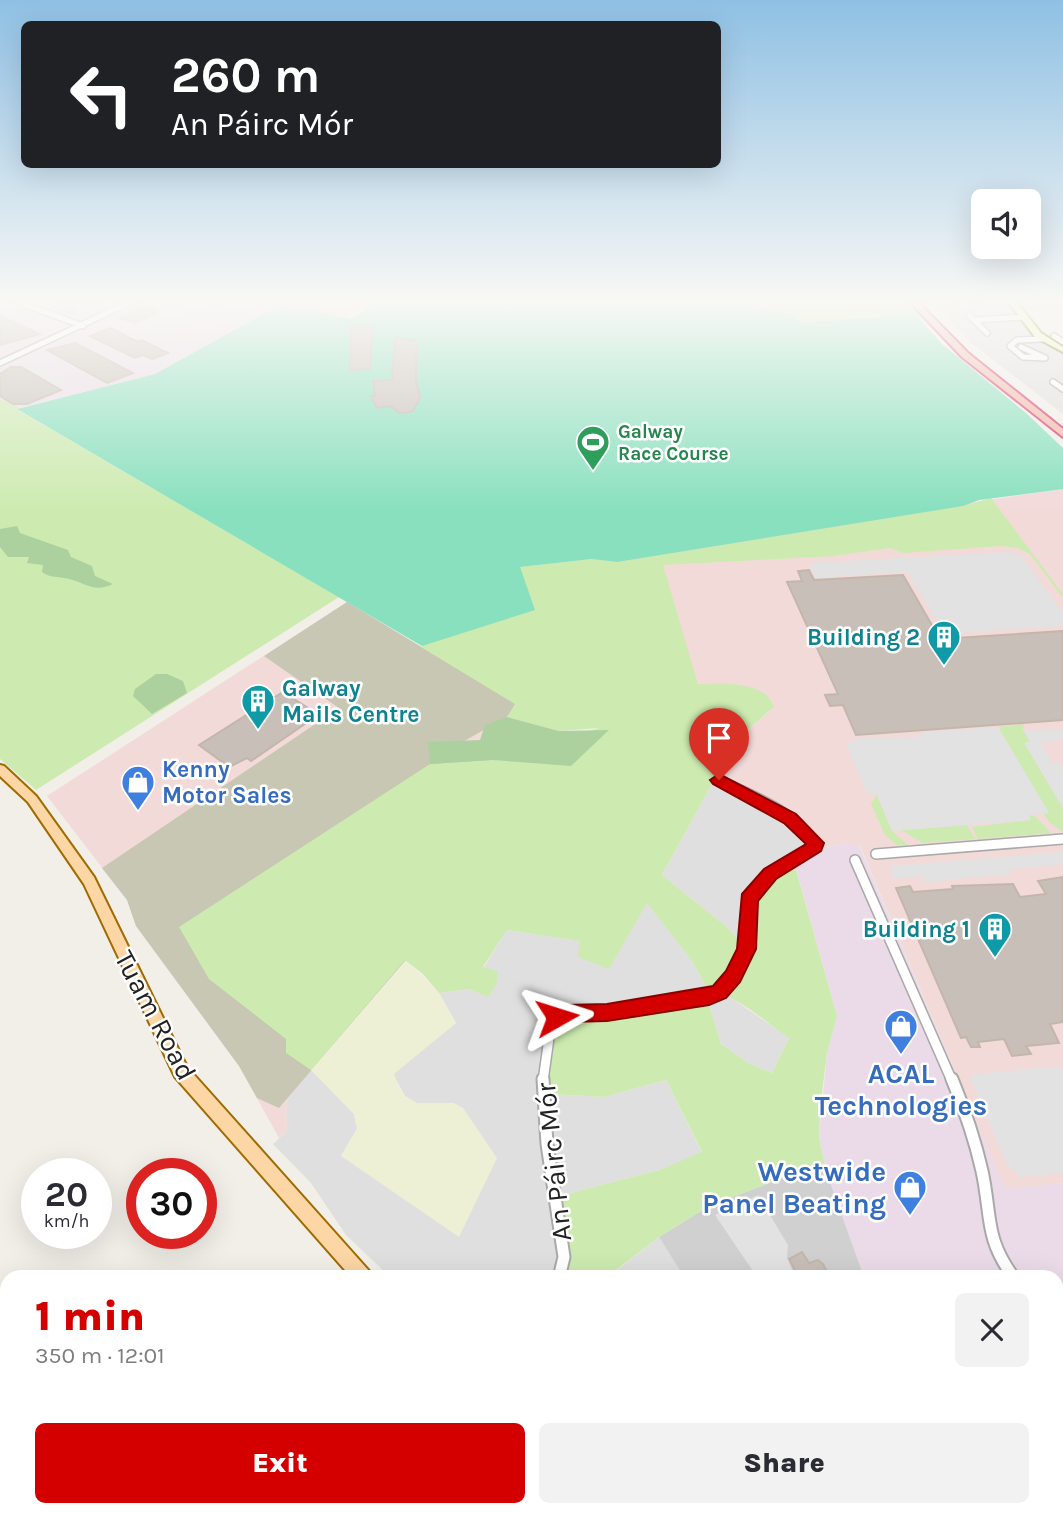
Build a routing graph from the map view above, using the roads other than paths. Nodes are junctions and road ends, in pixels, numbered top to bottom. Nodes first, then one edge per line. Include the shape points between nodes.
1 (983, 370) edge
2 (998, 370) edge
3 (1063, 380) edge
4 (1063, 389) edge
5 (1031, 409) junction
6 (1063, 422) edge
7 (1063, 434) edge
8 (1063, 440) edge
9 (0, 769) edge
10 (719, 780) dead end
11 (1063, 839) edge
12 (876, 854) dead end
13 (855, 860) dead end
14 (357, 1270) edge
15 (563, 1270) edge
16 (1008, 1270) edge

1 - 5 highway
2 - 6 highway
3 - 4 street via 1052,382
5 - 7 highway
5 - 8 highway
9 - 14 main road, Tuam Road via 32,799 89,881 181,1072
10 - 15 street, An Páirc Mór via 790,819 806,831 815,847 770,874 749,899 746,949 720,992 626,1010 557,1017 548,1036 543,1068
11 - 12 street
13 - 16 street via 960,1098 982,1171 992,1239

